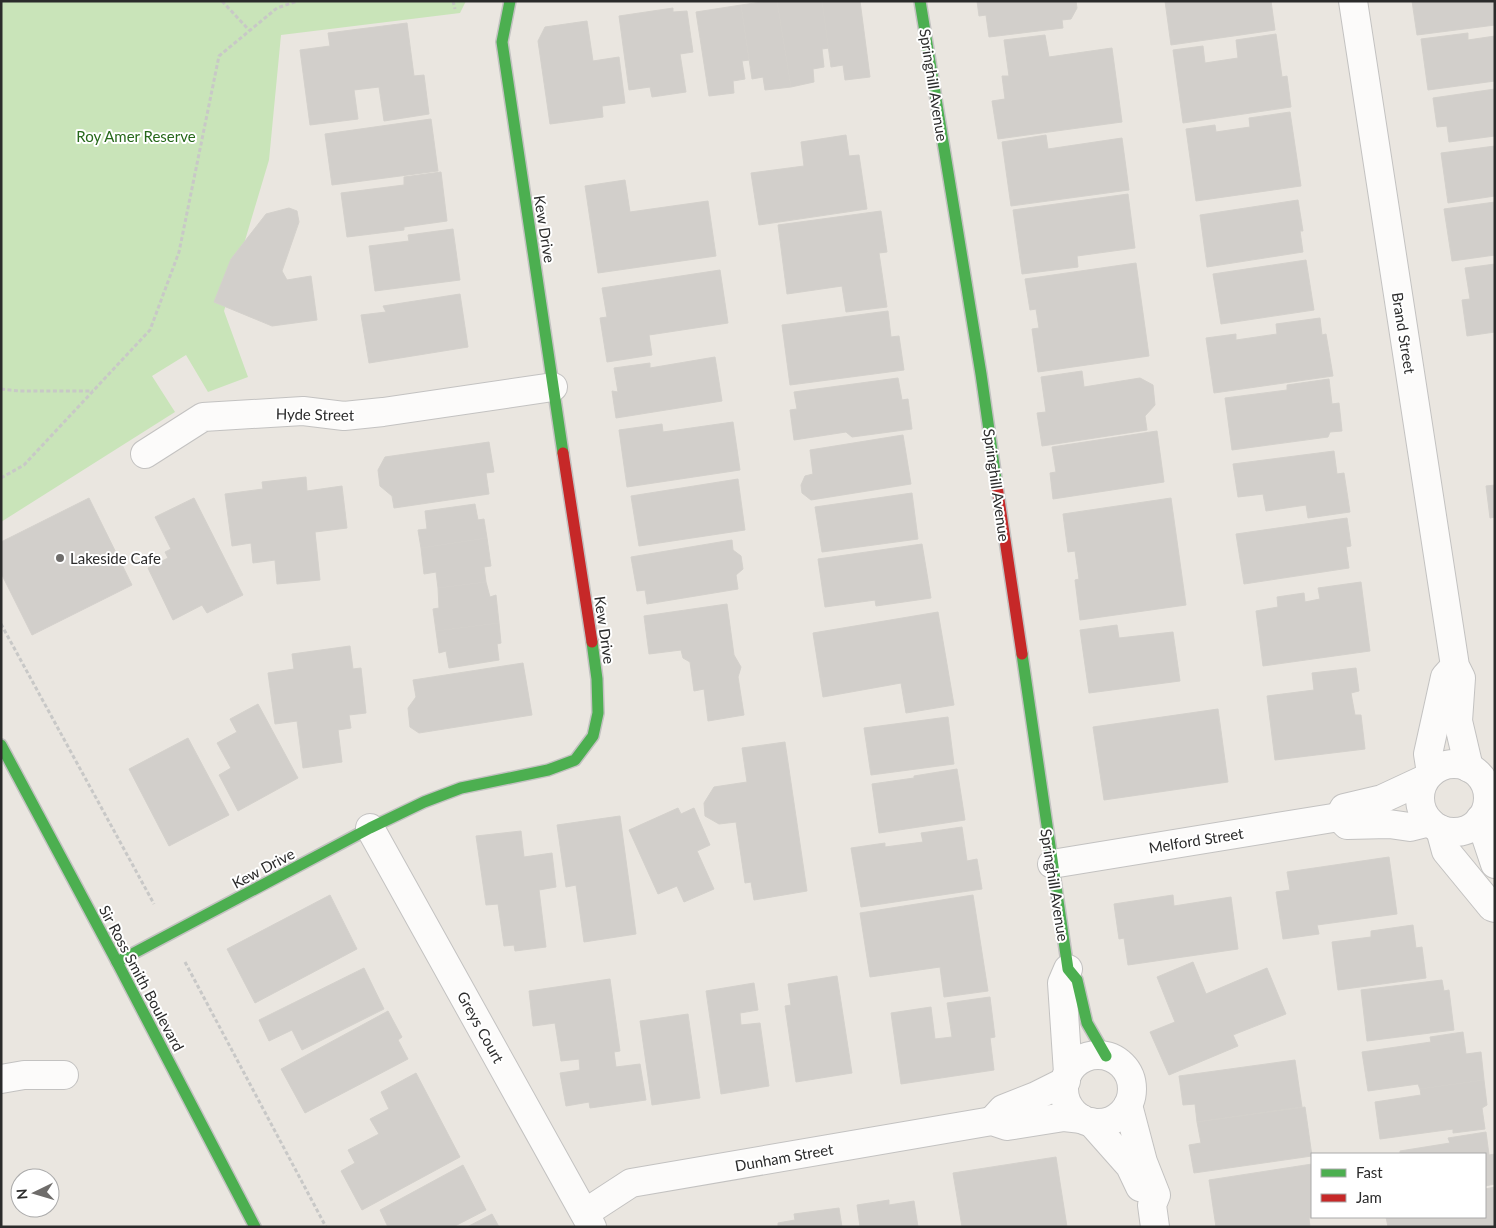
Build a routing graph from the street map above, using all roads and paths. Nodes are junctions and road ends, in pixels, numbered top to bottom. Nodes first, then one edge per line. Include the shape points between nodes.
1 (222, 1) edge
2 (298, 1) edge
3 (454, 1) edge
4 (510, 1) edge
5 (920, 1) edge
6 (1353, 1) edge
7 (455, 9) dead end
8 (249, 30) junction
9 (554, 387) junction
10 (1, 389) edge
11 (93, 391) junction
12 (145, 454) dead end
13 (1, 478) edge
14 (1, 624) edge
15 (1455, 666) junction
16 (1, 745) edge
17 (1469, 768) junction
18 (1428, 776) junction
19 (1340, 816) junction
20 (1480, 819) junction
21 (1435, 826) junction
22 (370, 828) junction
23 (1052, 864) junction
24 (1495, 864) edge
25 (154, 904) dead end
26 (1495, 908) edge
27 (181, 954) dead end
28 (117, 962) junction
29 (1068, 969) junction
30 (1106, 1056) junction
31 (64, 1075) dead end
32 (1067, 1077) junction
33 (1, 1079) edge
34 (1128, 1105) junction
35 (992, 1121) junction
36 (1086, 1121) junction
37 (1153, 1216) edge
38 (588, 1220) edge
39 (255, 1227) edge
40 (326, 1227) edge

1 - 8 path
2 - 8 path via 277,8
3 - 7 path
4 - 9 street, Kew Drive via 502,42
5 - 23 street, Springhill Avenue via 982,374
6 - 15 street, Brand Street
8 - 11 path via 218,56 179,252 150,330
9 - 12 street, Hyde Street via 344,416 303,411 203,417
9 - 22 street, Kew Drive via 597,679 598,713 593,736 575,760 548,770 461,788
10 - 11 path
11 - 13 path via 24,465
14 - 25 path
15 - 17 street, Brand Street via 1461,678 1458,721
15 - 18 street via 1445,677 1428,754
16 - 28 street, Sir Ross Smith Boulevard
17 - 18 street via 1454,764 1438,768
17 - 20 street via 1483,782 1486,791 1485,810
18 - 19 street, Melford Street via 1382,799 1344,808
18 - 21 street via 1420,790 1420,801 1423,812
19 - 21 street via 1346,825
19 - 23 street, Melford Street
20 - 21 street via 1458,832
20 - 24 street
21 - 26 street via 1446,851
22 - 28 street, Kew Drive
22 - 38 street, Greys Court
23 - 29 street, Springhill Avenue
27 - 40 path
28 - 39 street, Sir Ross Smith Boulevard
29 - 30 street, Springhill Avenue via 1078,980 1087,1023
29 - 32 street, Springhill Avenue via 1062,983
30 - 32 street via 1084,1058 1075,1064
30 - 34 street via 1124,1067 1130,1075 1132,1095
31 - 33 street
32 - 35 street, Dunham Street via 1036,1096 1004,1109
32 - 36 street via 1064,1090 1069,1107
34 - 36 street via 1123,1113 1108,1122
34 - 37 street via 1143,1162 1156,1195
35 - 36 street, Dunham Street via 1008,1126 1064,1117
35 - 38 street, Dunham Street via 631,1183
36 - 37 street via 1130,1166

